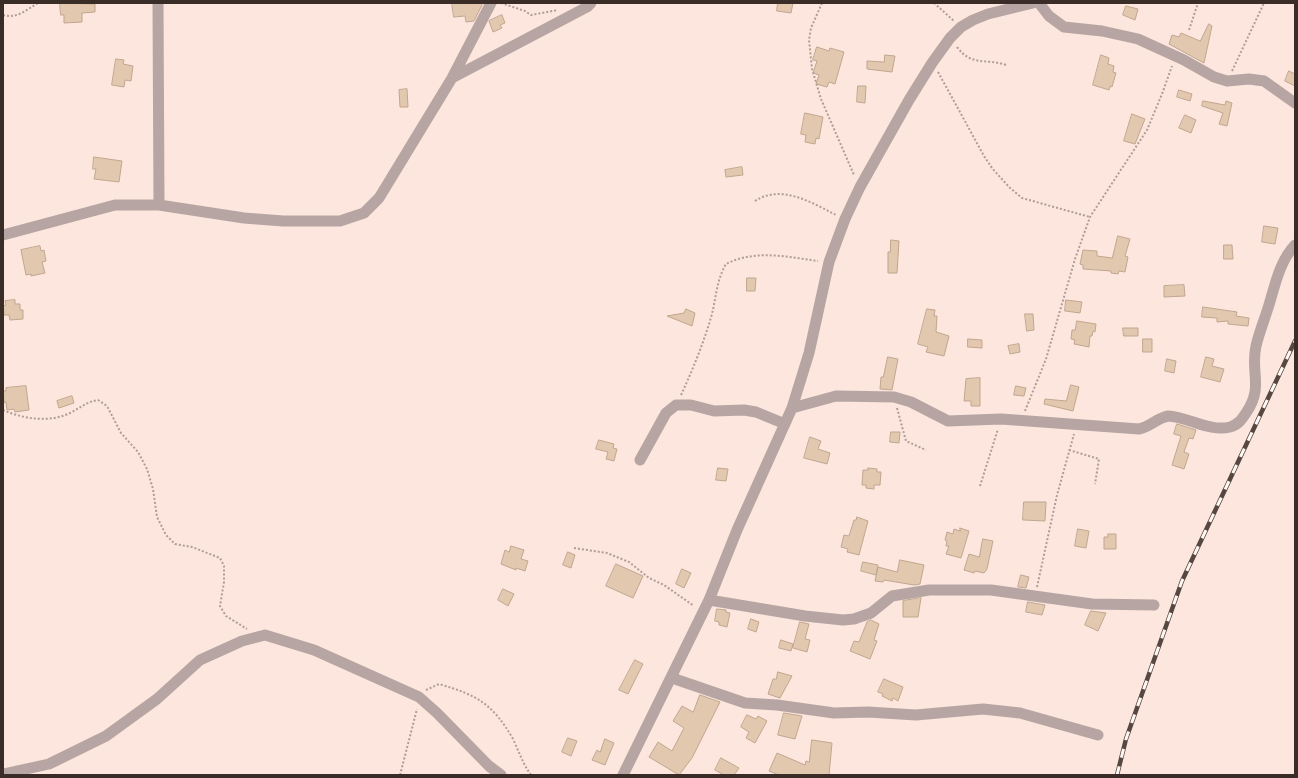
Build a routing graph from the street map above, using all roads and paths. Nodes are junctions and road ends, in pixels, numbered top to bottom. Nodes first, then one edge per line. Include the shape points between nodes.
1 (38, 3) edge
2 (158, 3) edge
3 (491, 3) edge
4 (501, 3) edge
5 (822, 3) edge
6 (934, 3) edge
7 (1033, 3) edge
8 (1039, 3) edge
9 (1198, 3) edge
10 (1264, 3) edge
11 (587, 4) edge
12 (561, 9) dead end
13 (3, 15) edge
14 (961, 27) junction
15 (1189, 30) dead end
16 (950, 38) junction
17 (1175, 56) junction
18 (932, 63) junction
19 (1006, 65) dead end
20 (452, 78) junction
21 (1227, 81) junction
22 (1295, 103) edge
23 (860, 187) junction
24 (755, 201) dead end
25 (158, 205) junction
26 (1090, 218) junction
27 (845, 219) junction
28 (3, 235) edge
29 (1295, 245) edge
30 (829, 262) junction
31 (894, 397) junction
32 (676, 405) junction
33 (792, 408) junction
34 (3, 410) edge
35 (1001, 418) junction
36 (1021, 420) junction
37 (1078, 423) junction
38 (785, 424) junction
39 (926, 450) dead end
40 (1069, 450) junction
41 (640, 460) dead end
42 (1095, 484) dead end
43 (980, 486) dead end
44 (574, 548) dead end
45 (1035, 596) junction
46 (709, 600) junction
47 (1154, 606) dead end
48 (702, 612) junction
49 (265, 635) junction
50 (672, 678) junction
51 (419, 697) junction
52 (1098, 736) dead end
53 (3, 774) edge
54 (400, 775) edge
55 (501, 775) edge
56 (531, 775) edge
57 (623, 775) edge

1 - 13 path via 19,15
2 - 25 street
3 - 20 street
4 - 12 path via 531,15
5 - 23 path via 811,28 809,40 812,69 821,100
6 - 14 path
7 - 14 street via 988,14
8 - 17 street via 1049,16 1064,27 1117,34
9 - 15 path
10 - 21 path
11 - 20 street
14 - 16 street
16 - 18 street
16 - 19 path via 970,59
17 - 21 street via 1214,77
17 - 26 path via 1147,130
18 - 23 street
18 - 26 path via 984,156 1008,187 1032,202
20 - 25 street via 379,198 364,213 340,221 283,221
21 - 22 street via 1264,81
23 - 27 street
24 - 27 path via 768,194 783,194 813,203
25 - 28 street via 115,205
26 - 36 path via 1075,259 1046,358
27 - 30 street
29 - 37 street via 1281,265 1259,335 1255,357 1254,398 1236,425 1214,426 1168,416 1139,429
30 - 32 path via 768,255 748,256 726,264 695,364
30 - 33 street via 809,353
31 - 33 street via 836,396
31 - 35 street via 911,402 948,421
31 - 39 path via 906,441
32 - 38 street via 691,405 714,411 756,412
32 - 41 street via 666,413
33 - 38 street
34 - 49 path via 33,419 69,414 88,402 98,400 107,406 121,433 138,452 147,468 157,517 166,535 175,544 192,547 220,558 224,566 220,606 226,616 250,631
35 - 36 street
35 - 43 path
36 - 37 street
37 - 40 path
38 - 46 street via 740,523
40 - 42 path via 1099,459
40 - 45 path
44 - 48 path via 607,553 629,562
45 - 46 street via 992,590 929,590 892,596 871,613 843,620
45 - 47 street via 1092,604
46 - 48 street
48 - 50 street
49 - 51 street via 314,650
49 - 53 street via 242,641 200,660 157,699 106,736 49,764
50 - 52 street via 745,703 834,713 916,715 983,709 1049,720
50 - 57 street
51 - 54 path
51 - 55 street
51 - 56 path via 428,688 439,684 475,696 490,707 502,722

